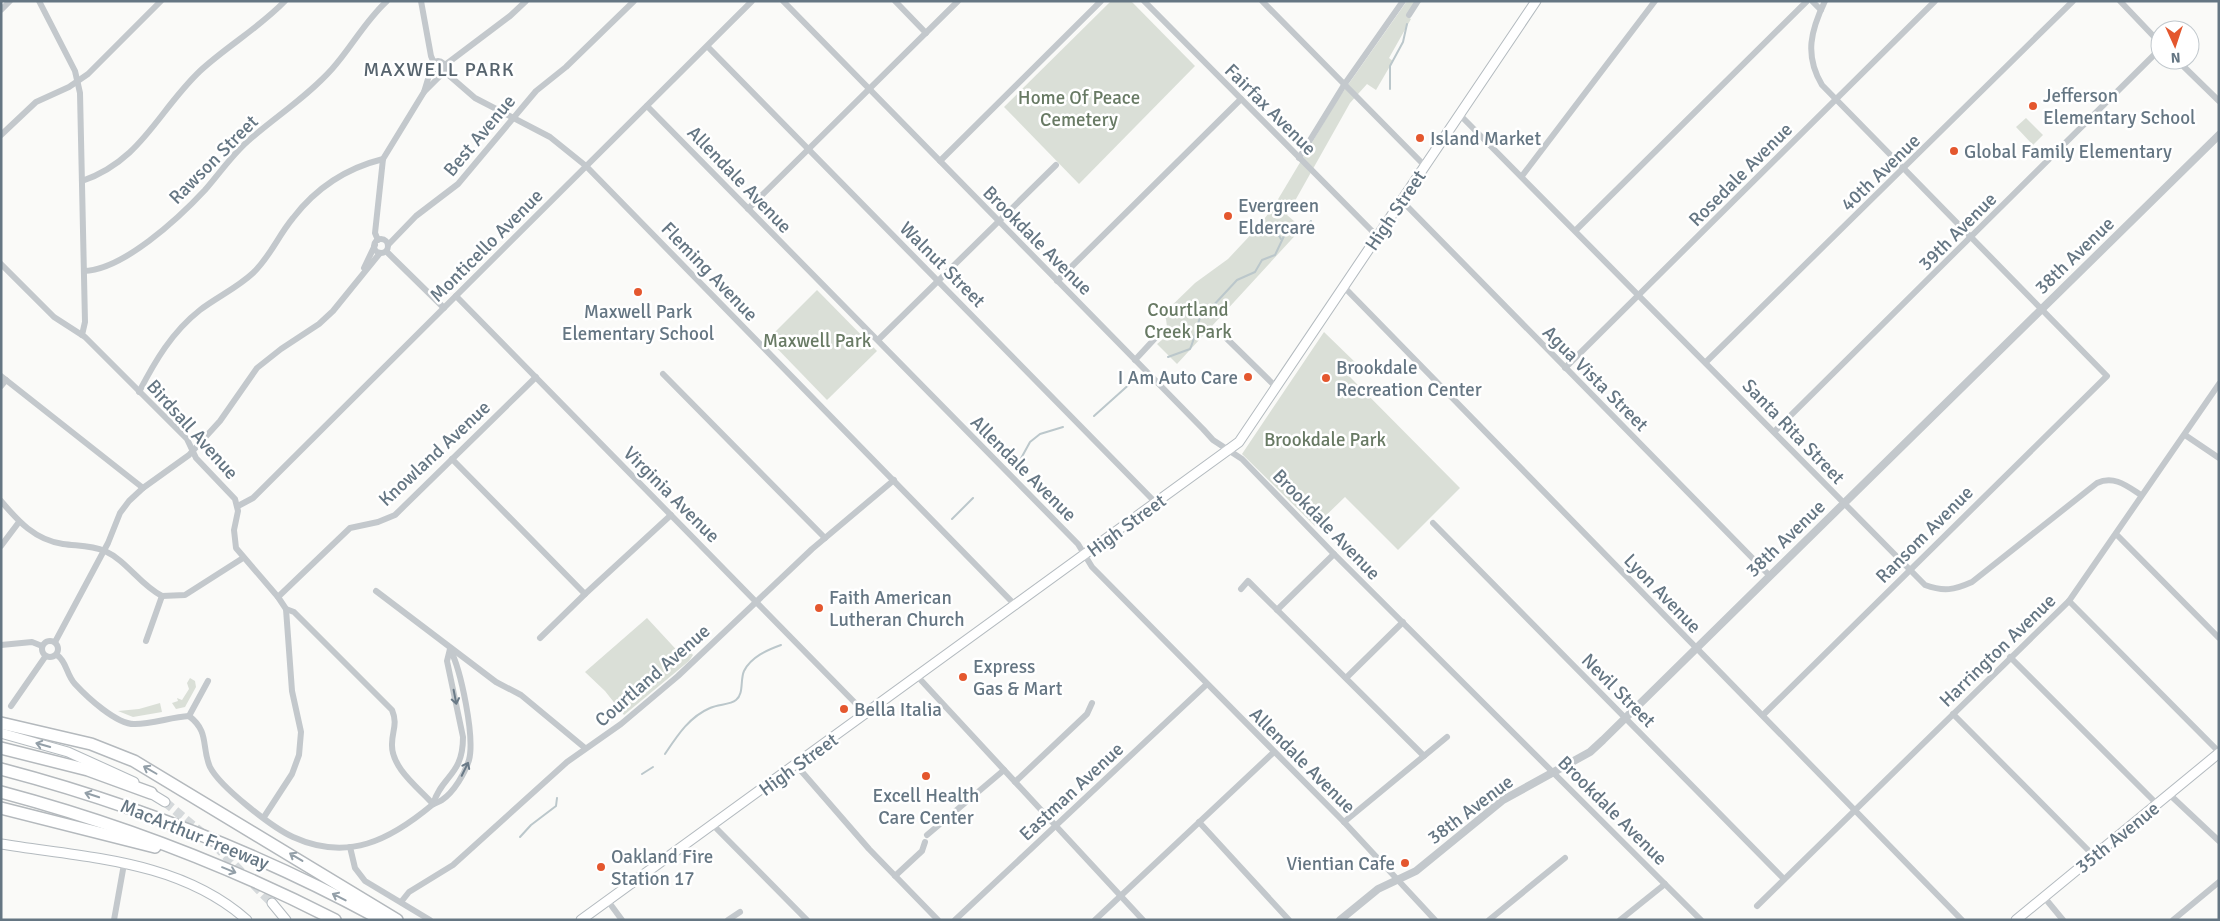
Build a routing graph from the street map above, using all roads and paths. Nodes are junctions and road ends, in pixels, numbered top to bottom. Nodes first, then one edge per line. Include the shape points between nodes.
1 (10, 1) edge
2 (39, 1) edge
3 (161, 1) edge
4 (285, 1) edge
5 (387, 1) edge
6 (421, 1) edge
7 (526, 1) edge
8 (634, 1) edge
9 (752, 1) edge
10 (783, 1) edge
11 (896, 1) edge
12 (958, 1) edge
13 (1101, 1) edge
14 (1144, 1) edge
15 (1262, 1) edge
16 (1403, 1) edge
17 (1418, 1) edge
18 (1536, 1) edge
19 (1655, 1) edge
20 (1807, 1) edge
21 (1812, 1) edge
22 (1825, 1) edge
23 (1935, 1) edge
24 (2073, 1) edge
25 (2120, 1) edge
26 (1, 10) edge
27 (1821, 10) junction
28 (1409, 15) dead end
29 (2150, 32) edge
30 (926, 33) junction
31 (708, 46) junction
32 (2150, 60) edge
33 (434, 62) junction
34 (431, 70) junction
35 (444, 70) junction
36 (2187, 70) edge
37 (78, 81) junction
38 (1344, 85) junction
39 (869, 89) junction
40 (424, 92) junction
41 (1241, 99) junction
42 (1836, 100) junction
43 (2219, 101) edge
44 (647, 106) junction
45 (1460, 114) junction
46 (514, 116) junction
47 (1, 135) edge
48 (2219, 136) edge
49 (808, 149) junction
50 (1299, 158) junction
51 (383, 159) junction
52 (940, 161) junction
53 (1056, 165) dead end
54 (586, 166) junction
55 (1425, 166) junction
56 (1904, 170) junction
57 (1522, 176) junction
58 (82, 181) junction
59 (1402, 201) junction
60 (748, 208) junction
61 (998, 221) junction
62 (1576, 230) junction
63 (1378, 237) junction
64 (1971, 238) junction
65 (376, 242) junction
66 (385, 250) junction
67 (1, 264) edge
68 (84, 271) junction
69 (362, 274) junction
70 (938, 281) junction
71 (1058, 281) junction
72 (1344, 287) junction
73 (1638, 295) junction
74 (456, 296) junction
75 (444, 308) junction
76 (2042, 308) junction
77 (1216, 329) dead end
78 (1160, 333) dead end
79 (82, 335) junction
80 (878, 340) junction
81 (1135, 360) junction
82 (1706, 362) junction
83 (1565, 368) junction
84 (663, 374) dead end
85 (536, 377) junction
86 (4, 378) edge
87 (2219, 384) edge
88 (1, 386) edge
89 (1276, 387) junction
90 (139, 392) junction
91 (1774, 432) junction
92 (2185, 435) junction
93 (193, 450) junction
94 (1228, 450) junction
95 (452, 458) junction
96 (2219, 458) edge
97 (894, 480) junction
98 (143, 488) junction
99 (2141, 495) junction
100 (1, 502) edge
101 (1156, 503) junction
102 (1844, 504) junction
103 (238, 506) junction
104 (671, 515) junction
105 (19, 522) junction
106 (1433, 523) dead end
107 (2116, 534) junction
108 (825, 538) junction
109 (1, 546) edge
110 (104, 551) junction
111 (1334, 554) junction
112 (1085, 555) junction
113 (243, 558) junction
114 (1909, 570) junction
115 (1770, 576) junction
116 (1240, 589) dead end
117 (376, 591) dead end
118 (584, 594) junction
119 (162, 596) junction
120 (278, 597) junction
121 (756, 601) junction
122 (2069, 601) junction
123 (1016, 606) junction
124 (286, 609) junction
125 (1277, 610) junction
126 (1403, 622) junction
127 (540, 638) dead end
128 (2219, 638) edge
129 (146, 641) dead end
130 (55, 642) junction
131 (1, 645) edge
132 (42, 646) junction
133 (1696, 648) junction
134 (450, 649) junction
135 (57, 655) junction
136 (45, 656) junction
137 (2010, 657) junction
138 (918, 676) junction
139 (1346, 678) junction
140 (208, 681) dead end
141 (1207, 684) junction
142 (1092, 703) dead end
143 (11, 706) dead end
144 (866, 714) junction
145 (1763, 714) junction
146 (1953, 714) junction
147 (190, 716) junction
148 (1626, 718) junction
149 (1, 723) edge
150 (1, 733) edge
151 (1447, 737) dead end
152 (1, 748) edge
153 (585, 748) junction
154 (1274, 752) junction
155 (2219, 753) edge
156 (1424, 756) junction
157 (796, 766) junction
158 (1, 769) edge
159 (1004, 770) junction
160 (1553, 772) junction
161 (1015, 782) junction
162 (1, 792) edge
163 (151, 793) junction
164 (2169, 794) junction
165 (165, 802) tunnel mouth
166 (433, 804) junction
167 (2157, 804) junction
168 (1, 808) edge
169 (1856, 809) junction
170 (264, 817) junction
171 (1199, 822) junction
172 (1344, 822) junction
173 (713, 825) junction
174 (1056, 825) junction
175 (927, 835) dead end
176 (2219, 841) edge
177 (924, 842) dead end
178 (1, 844) edge
179 (350, 847) junction
180 (2094, 856) junction
181 (1565, 858) dead end
182 (208, 861) junction
183 (124, 864) junction
184 (895, 876) junction
185 (1784, 880) junction
186 (1399, 881) junction
187 (2219, 882) edge
188 (1665, 884) junction
189 (1121, 896) junction
190 (2044, 897) junction
191 (608, 901) junction
192 (401, 902) junction
193 (272, 903) tunnel mouth
194 (1757, 906) dead end
195 (740, 912) dead end
196 (114, 920) edge
197 (248, 920) edge
198 (286, 920) edge
199 (334, 920) edge
200 (382, 920) edge
201 (397, 920) edge
202 (430, 920) edge
203 (581, 920) edge
204 (622, 920) edge
205 (728, 920) edge
206 (807, 920) edge
207 (938, 920) edge
208 (955, 920) edge
209 (1095, 920) edge
210 (1143, 920) edge
211 (1289, 920) edge
212 (1340, 920) edge
213 (1435, 920) edge
214 (1489, 920) edge
215 (1620, 920) edge
216 (1701, 920) edge
217 (1962, 920) edge
218 (2016, 920) edge
219 (2063, 920) edge
220 (2173, 920) edge

1 - 26 street
2 - 37 street
3 - 37 street
4 - 58 street via 200,71 137,148 108,169
5 - 68 street, Rawson Street via 331,70 246,143 180,214 127,256 94,271
6 - 33 street
7 - 35 street
8 - 46 street, Best Avenue
9 - 31 street, Monticello Avenue
10 - 39 street, Brookdale Avenue
11 - 30 street
12 - 30 street
13 - 52 street
14 - 41 street, Fairfax Avenue
15 - 38 street
16 - 38 street
17 - 28 street
18 - 45 main road, High Street
19 - 57 street
20 - 62 street
21 - 27 street
22 - 27 street
23 - 42 street, Rosedale Avenue
24 - 56 street, 40th Avenue
25 - 29 street
27 - 42 street via 1810,38 1812,56 1816,75
30 - 39 street
31 - 44 street, Monticello Avenue
31 - 49 street, Walnut Street
32 - 64 street, 39th Avenue
33 - 34 street
33 - 35 street via 439,61
34 - 35 street via 434,74
34 - 40 street
35 - 40 street
35 - 46 street, Fleming Avenue via 475,98
36 - 43 street
37 - 47 street via 36,102
37 - 58 street
38 - 50 street
38 - 55 street
39 - 49 street
39 - 52 street, Brookdale Avenue
40 - 51 street
41 - 50 street, Fairfax Avenue
41 - 71 street
42 - 56 street
42 - 73 street, Rosedale Avenue
44 - 54 street, Monticello Avenue
44 - 60 street, Allendale Avenue
45 - 55 main road, High Street
45 - 57 street, Santa Rita Street
46 - 54 street, Fleming Avenue via 550,137
46 - 66 street, Best Avenue via 458,184 416,216
48 - 76 street, 38th Avenue
49 - 60 street
49 - 70 street, Walnut Street
50 - 63 street, Fairfax Avenue
51 - 65 street
51 - 90 street via 338,178 308,201 292,218 257,269 200,310 173,336
52 - 61 street, Brookdale Avenue
53 - 61 street
54 - 74 street, Monticello Avenue
54 - 97 street, Fleming Avenue
55 - 59 main road, High Street
56 - 64 street
56 - 82 street, 40th Avenue
57 - 62 street, Santa Rita Street
58 - 68 street
59 - 63 main road, High Street
59 - 83 street, Agua Vista Street
60 - 80 street, Allendale Avenue
61 - 70 street
61 - 71 street, Brookdale Avenue
62 - 73 street, Santa Rita Street
63 - 72 main road, High Street
64 - 76 street
64 - 91 street, 39th Avenue
65 - 66 street
65 - 66 street via 382,240
65 - 69 street
66 - 69 street, Best Avenue
66 - 75 street
67 - 79 street, Birdsall Avenue via 54,317
68 - 79 street via 85,322
69 - 93 street via 350,292 319,324 257,368 220,421
70 - 80 street
70 - 101 street, Walnut Street
71 - 81 street, Brookdale Avenue
72 - 89 main road, High Street
72 - 133 street, Lyon Avenue
73 - 82 street, Santa Rita Street
73 - 83 street, Rosedale Avenue
74 - 75 street, Monticello Avenue
74 - 85 street, Virginia Avenue
75 - 103 street, Monticello Avenue via 253,498
76 - 102 street, 38th Avenue
76 - 114 street, Ransom Avenue via 2107,376
77 - 89 street
78 - 81 street
79 - 90 street, Birdsall Avenue
80 - 112 street, Allendale Avenue via 1078,544
81 - 94 street, Brookdale Avenue via 1213,440
82 - 91 street, Santa Rita Street
83 - 115 street, Agua Vista Street
84 - 108 street
85 - 95 street, Knowland Avenue
85 - 104 street, Virginia Avenue
86 - 88 street
86 - 98 street
87 - 92 street, Harrington Avenue
89 - 94 main road, High Street via 1239,442
90 - 93 street, Birdsall Avenue via 190,442
91 - 102 street, Santa Rita Street
92 - 96 street
92 - 99 street, Harrington Avenue
93 - 98 street
93 - 103 street, Birdsall Avenue via 196,458 232,494
94 - 101 main road, High Street
94 - 111 street, Brookdale Avenue via 1242,459
95 - 118 street
95 - 120 street, Knowland Avenue via 395,515 350,528 341,534
97 - 108 street, Courtland Avenue
97 - 123 street, Fleming Avenue
98 - 110 street via 120,513
99 - 107 street, Harrington Avenue
99 - 114 street, Santa Rita Street via 2114,480 2097,483 1972,582 1955,590 1925,585
100 - 105 street
101 - 112 main road, High Street
102 - 114 street, Santa Rita Street
102 - 115 street, 38th Avenue
103 - 113 street, Birdsall Avenue via 234,538
104 - 118 street
104 - 121 street, Virginia Avenue
105 - 109 street
105 - 110 street via 51,541
106 - 148 street, Nevil Street
107 - 122 street, Harrington Avenue
107 - 128 street
108 - 121 street, Courtland Avenue
110 - 119 street
110 - 130 street
111 - 125 street
111 - 126 street, Brookdale Avenue
112 - 123 main road, High Street
112 - 141 street, Allendale Avenue via 1092,567
113 - 119 street via 185,595
113 - 120 street, Birdsall Avenue
114 - 145 street, Ransom Avenue
115 - 133 street, 38th Avenue
116 - 125 street via 1248,581
117 - 134 street
118 - 127 street
119 - 129 street
120 - 124 street, Birdsall Avenue
121 - 144 street, Virginia Avenue
121 - 153 street, Courtland Avenue via 678,676 601,740
122 - 137 street, Harrington Avenue
122 - 155 street
123 - 138 main road, High Street
124 - 166 street via 294,612 392,710 396,722 392,744 396,762
124 - 170 street, Birdsall Avenue via 292,691 301,732 299,755 292,774
125 - 139 street
126 - 139 street
126 - 160 street, Brookdale Avenue
130 - 132 street via 48,641
130 - 135 street
131 - 132 street via 32,642
132 - 136 street
133 - 145 street, Lyon Avenue
133 - 148 street, 38th Avenue
134 - 153 street via 496,682 521,694
134 - 166 street via 456,661 463,695 471,738 470,752 460,778 442,800
135 - 136 street via 53,658
135 - 147 street via 63,659 76,686 122,722 136,724
136 - 143 street
137 - 146 street, Harrington Avenue
137 - 167 street
138 - 144 main road, High Street
138 - 159 street
139 - 156 street
140 - 147 street
141 - 154 street, Allendale Avenue
141 - 174 street, Eastman Avenue
142 - 161 street via 1087,714
144 - 157 main road, High Street
145 - 169 street, Lyon Avenue
146 - 169 street, Harrington Avenue
146 - 180 street
147 - 170 street via 200,726 206,755 217,778
148 - 160 street, 38th Avenue via 1590,752
148 - 185 street, Nevil Street
201 -> 149 highway via 134,761 91,744
163 -> 150 main road via 89,761
151 - 156 street
152 - 163 highway via 88,770
153 - 192 street, Courtland Avenue via 453,865 409,892
154 - 171 street
154 - 172 street, Allendale Avenue
155 - 164 main road, 35th Avenue
156 - 172 street
157 - 173 main road, High Street
157 - 184 street
200 -> 158 highway, MacArthur Freeway via 289,872 190,830 86,793
159 - 161 street
159 - 175 street
160 - 186 street, 38th Avenue via 1503,800 1416,871
160 - 188 street, Brookdale Avenue
161 - 174 street
162 - 182 highway, MacArthur Freeway via 130,831
163 - 165 main road
164 - 167 main road, 35th Avenue
164 - 176 street
166 - 179 street via 393,834
167 - 180 main road, 35th Avenue
168 - 182 highway
169 - 185 street, Harrington Avenue
169 - 217 street, Lyon Avenue
170 - 179 street via 303,841 320,846
171 - 189 street
171 - 211 street
172 - 186 street, Allendale Avenue
173 - 191 main road, High Street
173 - 206 street
174 - 189 street
174 - 208 street, Eastman Avenue
177 - 184 street via 922,851
178 - 183 main road
179 - 192 street via 357,873
180 - 190 main road, 35th Avenue
181 - 214 street
182 -> 199 highway, MacArthur Freeway
183 - 196 street
183 - 197 main road via 189,881 224,901
184 - 207 street
185 - 194 street, Harrington Avenue
186 - 212 street, 38th Avenue via 1378,889
186 - 213 street, Allendale Avenue
187 - 220 street
188 - 215 street
188 - 216 street, Brookdale Avenue
189 - 209 street
189 - 210 street
190 - 218 main road, 35th Avenue
190 - 219 street
191 - 203 main road, High Street
191 - 204 street
192 - 202 street
193 - 198 main road
195 - 205 street

